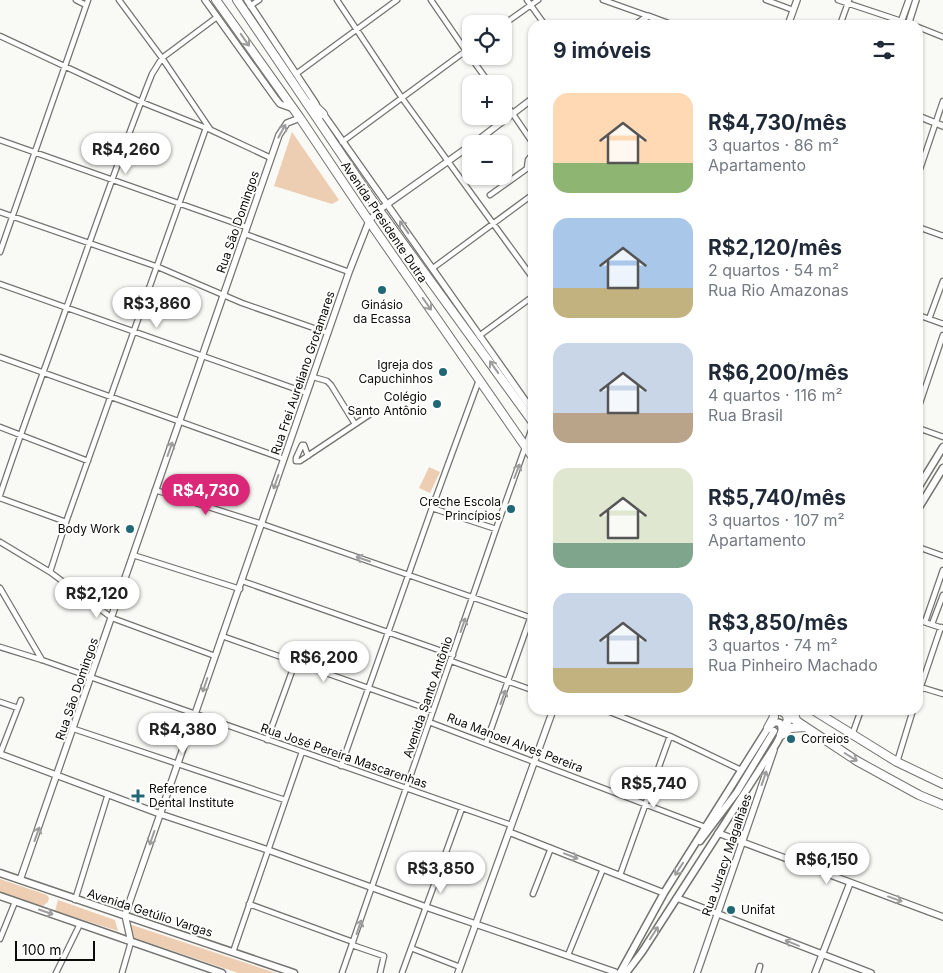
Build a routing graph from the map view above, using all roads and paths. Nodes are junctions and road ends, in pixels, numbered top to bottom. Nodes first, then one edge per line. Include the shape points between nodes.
1 (76, 0) edge
2 (119, 0) edge
3 (206, 0) edge
4 (216, 0) edge
5 (237, 0) edge
6 (247, 0) edge
7 (259, 0) edge
8 (337, 0) edge
9 (398, 0) edge
10 (431, 0) edge
11 (527, 0) edge
12 (538, 0) edge
13 (603, 0) edge
14 (766, 0) edge
15 (797, 0) edge
16 (838, 0) edge
17 (909, 0) edge
18 (916, 0) edge
19 (87, 2) edge
20 (848, 2) edge
21 (531, 5) junction
22 (251, 6) junction
23 (244, 10) junction
24 (793, 10) junction
25 (648, 16) junction
26 (217, 17) junction
27 (512, 18) edge
28 (542, 20) edge
29 (642, 20) edge
30 (658, 20) edge
31 (790, 20) edge
32 (842, 20) edge
33 (893, 20) edge
34 (902, 20) edge
35 (910, 20) edge
36 (923, 29) edge
37 (355, 30) junction
38 (0, 36) edge
39 (943, 37) edge
40 (462, 45) edge
41 (244, 54) junction
42 (462, 54) edge
43 (255, 55) junction
44 (162, 58) junction
45 (65, 66) junction
46 (296, 74) junction
47 (299, 90) junction
48 (402, 98) junction
49 (943, 101) edge
50 (141, 102) junction
51 (528, 102) edge
52 (294, 109) junction
53 (323, 114) junction
54 (513, 114) junction
55 (300, 118) junction
56 (923, 118) edge
57 (935, 123) junction
58 (943, 126) edge
59 (208, 129) junction
60 (485, 135) edge
61 (528, 136) edge
62 (0, 140) edge
63 (342, 142) junction
64 (34, 152) junction
65 (462, 153) edge
66 (271, 158) junction
67 (350, 159) junction
68 (528, 160) edge
69 (923, 160) edge
70 (450, 162) junction
71 (527, 168) joint
72 (111, 180) junction
73 (490, 195) dead end
74 (528, 198) edge
75 (179, 204) junction
76 (388, 204) junction
77 (379, 210) junction
78 (0, 212) edge
79 (12, 216) junction
80 (369, 221) junction
81 (494, 225) junction
82 (923, 229) edge
83 (245, 230) junction
84 (943, 236) edge
85 (413, 240) junction
86 (89, 244) junction
87 (405, 245) junction
88 (0, 252) edge
89 (158, 267) junction
90 (433, 268) junction
91 (349, 272) junction
92 (528, 272) edge
93 (943, 282) edge
94 (0, 284) edge
95 (224, 294) junction
96 (528, 300) edge
97 (67, 308) junction
98 (456, 308) junction
99 (923, 317) edge
100 (929, 319) junction
101 (943, 324) edge
102 (134, 331) junction
103 (328, 333) junction
104 (943, 335) edge
105 (477, 336) junction
106 (203, 356) junction
107 (0, 357) edge
108 (43, 373) junction
109 (313, 377) junction
110 (480, 379) junction
111 (307, 393) junction
112 (923, 394) edge
113 (111, 397) junction
114 (528, 405) edge
115 (369, 415) dead end
116 (528, 415) edge
117 (180, 422) junction
118 (355, 424) junction
119 (0, 427) edge
120 (923, 430) edge
121 (20, 435) junction
122 (943, 437) edge
123 (528, 441) edge
124 (943, 447) edge
125 (526, 448) junction
126 (528, 451) edge
127 (308, 456) dead end
128 (284, 459) junction
129 (88, 461) junction
130 (943, 468) edge
131 (923, 480) edge
132 (155, 490) junction
133 (0, 496) edge
134 (923, 501) edge
135 (432, 508) junction
136 (66, 522) junction
137 (262, 524) junction
138 (496, 529) junction
139 (0, 542) edge
140 (923, 549) edge
141 (133, 555) junction
142 (943, 556) edge
143 (943, 570) edge
144 (50, 572) junction
145 (409, 574) junction
146 (242, 581) junction
147 (0, 588) edge
148 (240, 589) junction
149 (943, 595) edge
150 (473, 597) junction
151 (528, 615) edge
152 (112, 618) junction
153 (924, 622) joint
154 (932, 624) junction
155 (528, 627) edge
156 (942, 628) edge
157 (389, 632) junction
158 (222, 636) junction
159 (0, 647) edge
160 (453, 654) junction
161 (215, 656) junction
162 (42, 660) junction
163 (451, 661) junction
164 (295, 663) junction
165 (91, 677) junction
166 (923, 679) edge
167 (508, 682) junction
168 (369, 688) junction
169 (923, 688) edge
170 (528, 689) edge
171 (943, 694) edge
172 (21, 700) dead end
173 (0, 702) edge
174 (18, 708) junction
175 (433, 711) junction
176 (195, 714) junction
177 (551, 715) edge
178 (618, 715) edge
179 (774, 715) edge
180 (788, 715) edge
181 (792, 715) edge
182 (821, 715) edge
183 (859, 715) edge
184 (911, 715) edge
185 (430, 722) junction
186 (805, 727) junction
187 (74, 729) junction
188 (774, 731) junction
189 (852, 735) junction
190 (670, 736) junction
191 (267, 740) junction
192 (486, 743) junction
193 (776, 744) junction
194 (302, 752) junction
195 (0, 754) edge
196 (535, 761) junction
197 (897, 762) junction
198 (177, 763) junction
199 (342, 766) junction
200 (741, 770) junction
201 (58, 775) junction
202 (943, 784) edge
203 (406, 789) junction
204 (108, 794) junction
205 (285, 800) junction
206 (646, 804) junction
207 (943, 805) edge
208 (462, 808) junction
209 (160, 814) junction
210 (720, 815) junction
211 (511, 825) junction
212 (705, 827) junction
213 (509, 832) junction
214 (718, 833) junction
215 (742, 842) junction
216 (551, 848) junction
217 (692, 849) junction
218 (268, 850) junction
219 (703, 855) junction
220 (603, 869) junction
221 (0, 873) edge
222 (620, 875) junction
223 (20, 880) junction
224 (850, 883) junction
225 (372, 888) junction
226 (664, 893) junction
227 (533, 894) dead end
228 (0, 896) edge
229 (677, 898) junction
230 (75, 900) junction
231 (15, 902) junction
232 (249, 904) junction
233 (426, 907) junction
234 (718, 913) junction
235 (125, 915) junction
236 (943, 917) edge
237 (80, 924) junction
238 (476, 924) junction
239 (0, 939) edge
240 (131, 942) junction
241 (353, 943) junction
242 (411, 948) junction
243 (233, 952) junction
244 (642, 952) junction
245 (568, 955) junction
246 (822, 955) junction
247 (760, 966) dead end
248 (459, 970) edge
249 (56, 973) edge
250 (122, 973) edge
251 (222, 973) edge
252 (294, 973) edge
253 (342, 973) edge
254 (380, 973) edge
255 (402, 973) edge
256 (616, 973) edge
257 (626, 973) edge
258 (632, 973) edge
259 (697, 973) edge
260 (758, 973) edge
261 (815, 973) edge
262 (870, 973) edge

1 - 19 street
2 - 44 street
3 - 26 street
4 -> 43 highway, Avenida Presidente Dutra
5 - 23 highway, Avenida Presidente Dutra
6 - 22 street, Avenida Presidente Dutra
7 - 22 street
8 - 37 street
9 - 37 street
10 - 40 street
11 - 21 street
12 - 21 street
13 - 25 street
14 - 24 street
15 - 24 street
16 - 20 street
17 - 34 street
18 - 35 street
19 - 45 street
20 - 32 street
20 - 33 street
21 - 27 street
21 - 28 street
22 - 23 street
22 - 46 street, Avenida Presidente Dutra
23 - 47 highway, Avenida Presidente Dutra
24 - 31 street
25 - 29 street
25 - 30 street
26 - 41 street
26 - 44 street
36 - 39 street
37 - 46 street
37 - 48 street
38 - 45 street
41 - 43 highway
41 - 52 street via 280,104
42 - 48 street
43 - 52 highway, Avenida Presidente Dutra
44 - 50 street
44 - 59 street
45 - 50 street
45 - 64 street
46 - 53 street, Avenida Presidente Dutra
47 - 53 highway
47 - 67 highway, Avenida Presidente Dutra
48 - 63 street
48 - 70 street
49 - 57 street
50 - 59 street
50 - 72 street
51 - 54 street, Rua Frei Aureliano Grotamares
52 - 55 highway, Avenida Presidente Dutra
53 - 63 street, Avenida Presidente Dutra
54 - 60 street, Rua Frei Aureliano Grotamares
54 - 61 street
66 -> 55 street, Rua São Domingos via 284,126
55 - 80 highway, Avenida Presidente Dutra
56 - 57 street
57 - 58 street
57 - 69 street
59 - 66 street
59 - 75 street
62 - 64 street
63 - 67 street, Avenida Presidente Dutra
64 - 72 street
64 - 79 street
65 - 70 street, Rua Frei Aureliano Grotamares
66 - 83 street, Rua São Domingos
67 - 76 street, Avenida Presidente Dutra
67 - 77 highway, Avenida Presidente Dutra
68 - 71 street
70 - 76 street, Rua Frei Aureliano Grotamares
70 - 81 street
71 - 73 street
72 - 75 street
72 - 86 street
74 - 81 street
75 - 83 street
75 - 89 street
76 - 77 street, Rua Frei Aureliano Grotamares
85 -> 76 street, Avenida Presidente Dutra
77 - 80 street, Rua Frei Aureliano Grotamares
77 - 87 highway, Avenida Presidente Dutra
78 - 79 street
79 - 86 street
79 - 88 street
80 - 91 street, Rua Frei Aureliano Grotamares
80 -> 110 highway, Avenida Presidente Dutra
81 - 90 street
81 - 92 street
82 - 84 street
83 - 91 street
83 - 95 street, Rua São Domingos
85 - 87 street
85 - 90 street, Avenida Presidente Dutra
86 - 89 street
86 - 97 street
87 - 98 highway, Avenida Presidente Dutra
89 - 95 street
89 - 102 street
90 - 98 street, Avenida Presidente Dutra
91 - 103 street, Rua Frei Aureliano Grotamares
93 - 100 street
94 - 97 street
95 - 103 street
95 - 106 street, Rua São Domingos
96 - 105 street
97 - 102 street
97 - 108 street
98 - 105 highway, Avenida Presidente Dutra
99 - 100 street
100 - 101 street
102 - 106 street
102 - 113 street
103 - 109 street, Rua Frei Aureliano Grotamares
104 - 112 street
105 - 114 street, Avenida Presidente Dutra
116 -> 105 highway, Avenida Presidente Dutra
106 - 111 street
106 - 117 street, Rua São Domingos
107 - 108 street
108 - 113 street
108 - 121 street
109 - 111 street, Rua Frei Aureliano Grotamares
109 - 118 street via 331,385
110 - 125 highway, Avenida Presidente Dutra
110 - 135 street
111 - 128 street, Rua Frei Aureliano Grotamares
113 - 117 street
113 - 129 street
115 - 118 street
117 - 128 street
132 -> 117 street, Rua São Domingos
118 - 127 street
119 - 121 street
120 - 122 street
121 - 129 street
121 - 133 street
123 - 125 street, Avenida Santo Antônio
124 - 131 main road
125 - 126 highway, Avenida Presidente Dutra
138 -> 125 street, Avenida Santo Antônio
128 -> 137 street, Rua Frei Aureliano Grotamares
129 - 136 street
130 - 134 main road
132 - 137 street
132 - 141 street, Rua São Domingos
133 - 136 street
135 - 138 street
135 - 145 street
136 - 144 street
145 -> 137 street
137 - 146 street, Rua Frei Aureliano Grotamares
138 - 150 street, Avenida Santo Antônio
139 - 144 street
140 - 142 street
141 - 148 street
141 - 152 street, Rua São Domingos
143 - 153 street
144 - 152 street
145 - 150 street
145 - 157 street
146 - 148 street, Rua Frei Aureliano Grotamares
146 - 157 street
147 - 162 street
148 - 158 street, Rua Frei Aureliano Grotamares
149 - 154 street
150 - 151 street
160 -> 150 street, Avenida Santo Antônio
152 - 161 street
152 - 165 street, Rua São Domingos
153 - 154 street
154 - 156 street
155 - 167 street
156 - 166 street
157 - 160 street
157 - 168 street
158 - 161 street, Rua Frei Aureliano Grotamares
158 - 164 street
159 - 162 street, Rua José Pereira Mascarenhas
160 - 163 street, Avenida Santo Antônio
161 -> 176 street, Rua Frei Aureliano Grotamares
162 - 165 street, Rua José Pereira Mascarenhas
163 - 167 street
163 - 175 street, Avenida Santo Antônio
164 - 168 street
164 - 191 street
165 - 176 street, Rua José Pereira Mascarenhas
165 - 187 street, Rua São Domingos
167 - 170 street
192 -> 167 street
168 - 175 street
168 - 199 street
169 - 171 street
172 - 174 street
173 - 174 street
174 - 195 street
175 - 185 street, Avenida Santo Antônio
176 - 191 street, Rua José Pereira Mascarenhas
176 - 198 street, Rua Frei Aureliano Grotamares
177 - 196 street
178 - 190 street
179 - 188 highway
180 - 188 highway via 787,723
181 - 186 highway
182 - 189 highway
183 - 189 street
184 - 197 street
185 - 192 street, Rua Manoel Alves Pereira
185 - 203 street, Avenida Santo Antônio
186 - 188 highway
186 -> 207 highway via 857,760
187 - 198 street
187 - 201 street, Rua São Domingos
188 - 193 main road
188 - 200 main road
188 - 210 main road
189 - 197 highway
190 - 200 street
190 - 206 street
191 - 194 street, Rua José Pereira Mascarenhas
192 - 196 street, Rua Manoel Alves Pereira
193 - 214 main road
215 -> 193 street, Rua Juracy Magalhães
194 - 199 street, Rua José Pereira Mascarenhas
194 - 205 street
195 - 201 street
196 - 206 street, Rua Manoel Alves Pereira
196 - 211 street
197 - 202 highway
198 - 205 street
198 - 209 street, Rua Frei Aureliano Grotamares
199 - 203 street, Rua José Pereira Mascarenhas
200 - 212 main road
201 - 204 street
223 -> 201 street, Rua São Domingos
203 - 208 street, Rua José Pereira Mascarenhas
203 - 225 street, Avenida Santo Antônio
204 - 209 street
204 - 230 street
205 - 218 street
206 - 212 street, Rua Manoel Alves Pereira
206 - 222 street
208 - 211 street, Rua José Pereira Mascarenhas
208 - 233 street
209 - 218 street
209 -> 235 street, Rua Frei Aureliano Grotamares
210 - 217 main road
210 - 219 main road
211 - 213 street
212 - 217 main road
213 - 216 street
213 - 238 street
214 - 215 street
214 - 219 main road
215 - 224 street
215 - 234 street, Rua Juracy Magalhães
216 -> 220 street
216 - 227 street
217 -> 226 main road
218 - 225 street
218 - 232 street
219 - 229 main road
220 - 222 street
220 - 245 street
221 - 223 main road, Avenida Getúlio Vargas
222 - 226 street
223 - 230 main road, Avenida Getúlio Vargas
224 -> 236 street
224 - 246 street
225 - 233 street
241 -> 225 street, Avenida Santo Antônio
226 - 256 main road
228 - 231 main road
229 - 234 street
244 -> 229 main road
230 - 235 main road, Avenida Getúlio Vargas
231 -> 237 main road
231 - 239 street
232 - 241 street
232 - 243 street
233 - 238 street
233 - 242 street
246 -> 234 street
234 - 259 street, Rua Juracy Magalhães
235 - 240 street
235 - 243 main road, Avenida Getúlio Vargas
237 - 240 main road
237 - 249 street
238 - 245 street
238 - 248 street
240 - 250 street
240 - 251 main road
241 - 253 street, Avenida Santo Antônio
241 - 254 street via 384,956
242 - 248 street
242 - 255 street
243 - 252 main road, Avenida Getúlio Vargas
244 - 257 main road
244 - 258 main road
245 - 256 street
246 - 261 street
246 - 262 street
247 - 260 street

